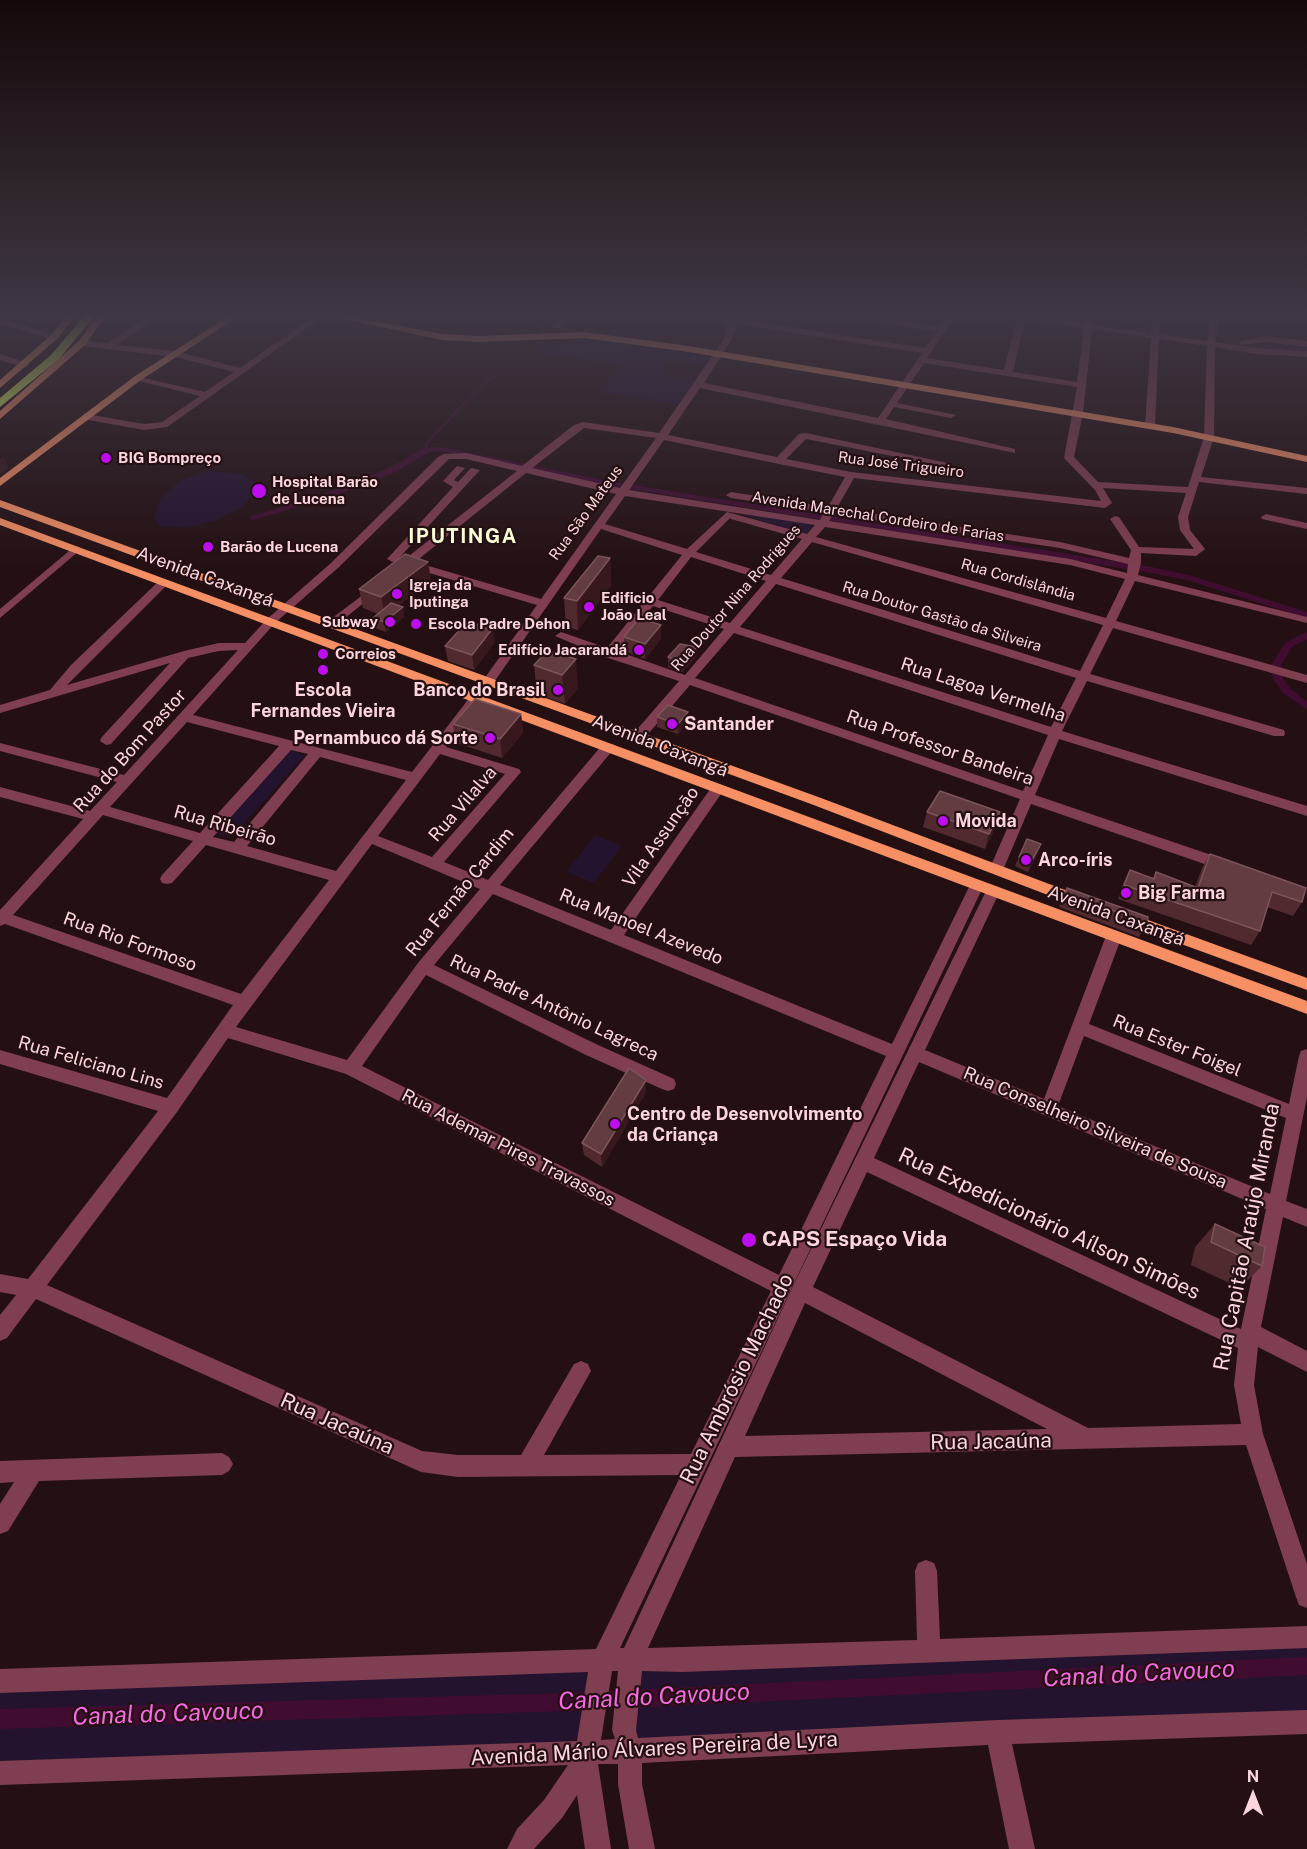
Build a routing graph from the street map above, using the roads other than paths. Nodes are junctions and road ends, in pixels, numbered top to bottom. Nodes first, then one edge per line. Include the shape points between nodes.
1 (17, 400) edge
2 (108, 400) edge
3 (199, 400) edge
4 (687, 400) edge
5 (775, 400) edge
6 (892, 400) edge
7 (998, 400) edge
8 (1079, 400) edge
9 (1151, 400) edge
10 (1210, 400) edge
11 (890, 404) junction
12 (1078, 413) junction
13 (951, 415) dead end
14 (0, 416) edge
15 (86, 417) junction
16 (880, 421) junction
17 (1150, 426) junction
18 (660, 436) junction
19 (1209, 436) junction
20 (1012, 451) dead end
21 (443, 457) joint
22 (1307, 459) edge
23 (779, 461) junction
24 (530, 463) junction
25 (943, 463) dead end
26 (460, 468) dead end
27 (475, 470) dead end
28 (850, 475) junction
29 (1195, 479) junction
30 (0, 483) edge
31 (1095, 485) junction
32 (460, 486) junction
33 (626, 486) junction
34 (1191, 490) junction
35 (1307, 491) edge
36 (731, 495) dead end
37 (0, 503) edge
38 (727, 511) junction
39 (826, 517) junction
40 (1266, 517) dead end
41 (1115, 519) dead end
42 (0, 521) edge
43 (598, 525) junction
44 (1307, 526) edge
45 (807, 538) junction
46 (75, 549) junction
47 (1136, 550) junction
48 (688, 554) junction
49 (406, 564) junction
50 (1135, 569) junction
51 (771, 580) junction
52 (163, 583) junction
53 (649, 601) junction
54 (542, 603) junction
55 (287, 607) junction
56 (0, 615) edge
57 (1305, 620) dead end
58 (271, 621) junction
59 (1108, 623) junction
60 (331, 624) junction
61 (731, 627) junction
62 (561, 636) dead end
63 (249, 646) junction
64 (609, 654) junction
65 (184, 655) junction
66 (1083, 676) junction
67 (1307, 679) edge
68 (686, 680) junction
69 (488, 682) junction
70 (56, 692) junction
71 (476, 698) junction
72 (1, 709) edge
73 (184, 717) junction
74 (1055, 733) junction
75 (1279, 733) dead end
76 (638, 737) junction
77 (106, 741) dead end
78 (288, 745) junction
79 (0, 747) edge
80 (608, 747) junction
81 (439, 749) junction
82 (316, 753) junction
83 (416, 778) junction
84 (127, 780) junction
85 (718, 788) junction
86 (0, 792) edge
87 (1029, 798) junction
88 (1307, 811) edge
89 (97, 813) junction
90 (205, 838) junction
91 (370, 838) junction
92 (237, 848) junction
93 (435, 863) junction
94 (996, 870) junction
95 (1240, 871) edge
96 (340, 878) junction
97 (166, 879) dead end
98 (490, 885) junction
99 (985, 888) junction
100 (1, 918) edge
101 (1114, 936) junction
102 (614, 937) junction
103 (423, 967) junction
104 (1307, 984) edge
105 (244, 1002) junction
106 (1307, 1008) edge
107 (1079, 1028) junction
108 (225, 1030) junction
109 (906, 1053) junction
110 (1307, 1056) edge
111 (0, 1057) edge
112 (351, 1068) junction
113 (668, 1084) dead end
114 (171, 1107) junction
115 (1049, 1108) junction
116 (1294, 1114) junction
117 (863, 1162) junction
118 (1275, 1204) junction
119 (1307, 1218) edge
120 (0, 1283) edge
121 (33, 1289) junction
122 (792, 1289) junction
123 (0, 1331) edge
124 (1249, 1337) junction
125 (1307, 1362) edge
126 (581, 1371) dead end
127 (1253, 1434) junction
128 (1089, 1440) junction
129 (728, 1447) junction
130 (222, 1464) dead end
131 (696, 1464) junction
132 (526, 1466) junction
133 (0, 1472) edge
134 (33, 1472) junction
135 (0, 1524) edge
136 (926, 1571) dead end
137 (1307, 1597) edge
138 (1307, 1637) edge
139 (929, 1651) junction
140 (602, 1663) junction
141 (630, 1663) junction
142 (0, 1681) edge
143 (1307, 1722) edge
144 (998, 1732) junction
145 (627, 1741) junction
146 (587, 1749) junction
147 (0, 1773) edge
148 (520, 1849) edge
149 (598, 1849) edge
150 (642, 1849) edge
151 (1022, 1849) edge

1 - 14 main road
2 - 15 main road
3 - 15 street via 154,428
4 - 18 street, Rua São Mateus
5 - 16 street
6 - 11 street
7 - 12 main road
8 - 12 street
9 - 17 street
10 - 19 street
11 - 13 street
11 - 16 street
12 - 17 main road
12 - 31 street via 1069,458
15 - 30 main road
16 - 20 street
17 - 19 main road
18 - 23 street, Rua José Trigueiro
18 - 24 street, Rua José Trigueiro via 577,426
18 - 33 street, Rua São Mateus
19 - 22 main road via 1287,451
19 - 29 street
21 - 24 street, Avenida Marechal Cordeiro de Farias
21 - 55 street, Rua do Bom Pastor via 365,537
23 - 25 street via 806,436
23 - 28 street, Rua José Trigueiro
24 - 33 street, Avenida Marechal Cordeiro de Farias
24 - 49 street
26 - 32 street via 448,481
27 - 32 street
28 - 31 street, Rua José Trigueiro via 1105,505
28 - 39 street, Rua Doutor Nina Rodrigues
29 - 34 street
29 - 35 street
31 - 34 street
32 - 49 street via 392,559
33 - 38 street, Avenida Marechal Cordeiro de Farias
33 - 43 street, Rua São Mateus
34 - 47 street via 1183,524 1200,549 1196,553
36 - 39 street
37 - 55 main road, Avenida Caxangá
38 - 39 street, Avenida Marechal Cordeiro de Farias
38 - 45 street, Rua Cordislândia
38 - 48 street
39 - 45 street, Rua Doutor Nina Rodrigues
39 - 50 street, Avenida Marechal Cordeiro de Farias via 1070,562
39 - 50 street via 1060,545
40 - 44 street
41 - 47 street
42 - 46 main road, Avenida Caxangá
43 - 48 street, Rua Doutor Gastão da Silveira
43 - 54 street, Rua São Mateus
45 - 51 street, Rua Doutor Nina Rodrigues
45 - 59 street, Rua Cordislândia
46 - 52 main road, Avenida Caxangá
46 - 56 street
47 - 50 street
48 - 51 street, Rua Doutor Gastão da Silveira
48 - 53 street
49 - 54 street
49 - 60 street
50 - 57 street, Avenida Marechal Cordeiro de Farias
50 - 59 street
51 - 61 street, Rua Doutor Nina Rodrigues
51 - 66 street, Rua Doutor Gastão da Silveira
52 - 58 main road, Avenida Caxangá
52 - 70 street via 75,668
53 - 61 street, Rua Lagoa Vermelha
53 - 64 street
54 - 69 street, Rua São Mateus
55 - 58 street, Rua do Bom Pastor
55 - 60 main road, Avenida Caxangá
58 - 63 street, Rua do Bom Pastor
58 - 71 main road, Avenida Caxangá
59 - 66 street
59 - 67 street, Rua Cordislândia
60 - 69 main road, Avenida Caxangá
61 - 68 street, Rua Doutor Nina Rodrigues
61 - 74 street, Rua Lagoa Vermelha
62 - 64 street, Rua Professor Bandeira
63 - 65 street via 219,647
63 - 73 street, Rua do Bom Pastor
64 - 68 street, Rua Professor Bandeira
65 - 70 street
65 - 77 street
66 - 74 street
66 - 75 street, Rua Doutor Gastão da Silveira
68 - 76 street, Rua Doutor Nina Rodrigues
68 - 87 street, Rua Professor Bandeira
69 - 71 street, Rua São Mateus
69 - 76 main road, Avenida Caxangá
70 - 72 street
71 - 80 main road, Avenida Caxangá
71 - 81 street, Rua São Mateus
73 - 78 street
73 - 84 street, Rua do Bom Pastor
74 - 87 street
74 - 88 street, Rua Lagoa Vermelha
76 - 94 main road, Avenida Caxangá
78 - 82 street
78 - 90 street
79 - 84 street
80 - 85 main road, Avenida Caxangá
80 - 98 street, Rua Fernão Cardim
81 - 83 street, Rua São Mateus
81 - 93 street, Rua Vilalva via 514,772
82 - 83 street
82 - 92 street
83 - 91 street, Rua São Mateus
84 - 89 street, Rua do Bom Pastor
85 - 99 main road, Avenida Caxangá
85 - 102 street, Vila Assunção
86 - 89 street, Rua Ribeirão
87 - 94 street
87 - 95 street, Rua Professor Bandeira
89 - 90 street, Rua Ribeirão
89 - 100 street, Rua do Bom Pastor
90 - 92 street, Rua Ribeirão
90 - 97 street
91 - 93 street, Rua Manoel Azevedo
91 - 96 street, Rua São Mateus
92 - 96 street, Rua Ribeirão
93 - 98 street, Rua Manoel Azevedo
94 - 104 main road, Avenida Caxangá
96 - 105 street, Rua São Mateus
98 - 102 street, Rua Manoel Azevedo
98 - 103 street, Rua Fernão Cardim
99 - 101 main road, Avenida Caxangá
99 - 109 street, Rua Ambrósio Machado
100 - 105 street, Rua Rio Formoso
101 - 106 main road, Avenida Caxangá
101 - 107 street
102 - 109 street, Rua Manoel Azevedo
103 - 112 street, Rua Fernão Cardim
103 - 113 street, Rua Padre Antônio Lagreca
105 - 108 street, Rua São Mateus
107 - 115 street
107 - 116 street, Rua Ester Foigel
108 - 112 street, Rua Ademar Pires Travassos
108 - 114 street, Rua São Mateus
109 - 115 street, Rua Conselheiro Silveira de Sousa
109 - 117 street, Rua Ambrósio Machado
109 - 122 street, Rua Ambrósio Machado
110 - 116 street, Rua Capitão Araújo Miranda
111 - 114 street, Rua Feliciano Lins
112 - 122 street, Rua Ademar Pires Travassos
114 - 121 street, Rua São Mateus
115 - 118 street, Rua Conselheiro Silveira de Sousa
116 - 118 street, Rua Capitão Araújo Miranda
117 - 122 street, Rua Ambrósio Machado
117 - 124 street, Rua Expedicionário Aílson Simões
118 - 119 street, Rua Conselheiro Silveira de Sousa
118 - 124 street, Rua Capitão Araújo Miranda
120 - 121 street, Rua Jacaúna
121 - 123 street, Rua São Mateus
121 - 132 street, Rua Jacaúna via 421,1461 439,1465
122 - 128 street, Rua Ademar Pires Travassos
122 - 129 street, Rua Ambrósio Machado
122 - 131 street, Rua Ambrósio Machado
124 - 125 street, Rua Expedicionário Aílson Simões
124 - 127 street, Rua Capitão Araújo Miranda via 1244,1385
126 - 132 street
127 - 128 street, Rua Jacaúna
127 - 137 street, Rua Capitão Araújo Miranda
128 - 129 street, Rua Jacaúna
129 - 141 street, Rua Ambrósio Machado
130 - 134 street
131 - 132 street, Rua Jacaúna
131 - 140 street, Rua Ambrósio Machado
133 - 134 street
134 - 135 street
136 - 139 street
138 - 139 street
139 - 141 street
140 - 141 street
140 - 142 street
140 - 146 street, Rua Ambrósio Machado
141 - 145 street, Rua Ambrósio Machado
143 - 144 street, Avenida Mário Álvares Pereira de Lyra
144 - 145 street, Avenida Mário Álvares Pereira de Lyra
144 - 151 street
145 - 146 street, Avenida Mário Álvares Pereira de Lyra
145 - 150 street, Rua Ambrósio Machado
146 - 147 street, Avenida Mário Álvares Pereira de Lyra
146 - 148 street, Rua Ambrósio Machado via 553,1809
146 - 149 street

